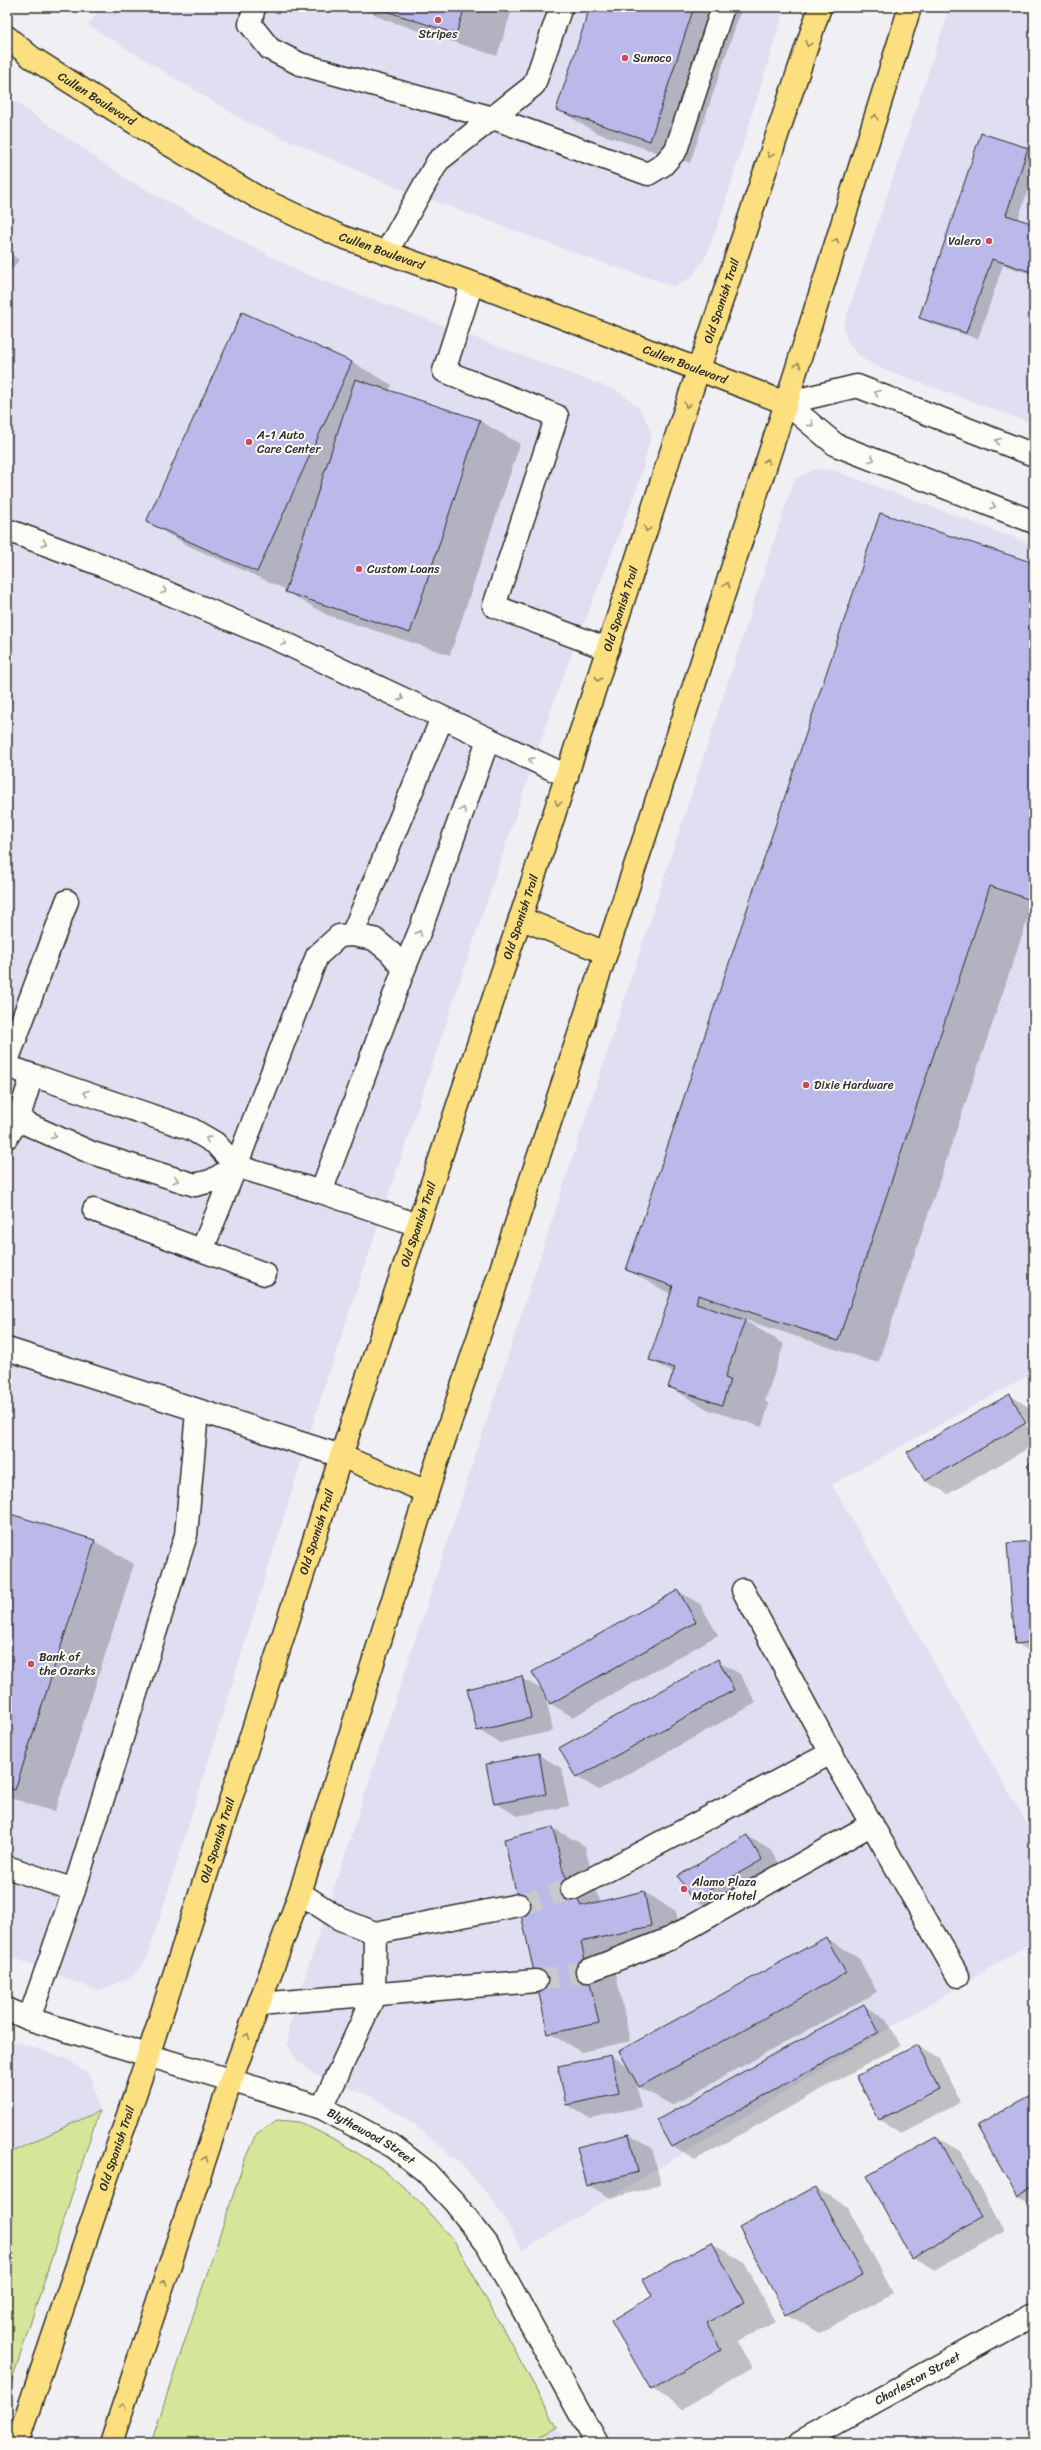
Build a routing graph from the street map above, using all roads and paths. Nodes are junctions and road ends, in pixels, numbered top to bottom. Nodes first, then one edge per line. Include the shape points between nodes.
1 (254, 7) edge
2 (561, 7) edge
3 (723, 7) edge
4 (820, 7) edge
5 (910, 7) edge
6 (7, 37) edge
7 (493, 118) junction
8 (386, 253) junction
9 (472, 283) junction
10 (699, 368) junction
11 (786, 403) junction
12 (1034, 456) edge
13 (1034, 522) edge
14 (7, 530) edge
15 (608, 649) junction
16 (442, 718) junction
17 (488, 740) junction
18 (567, 776) junction
19 (66, 901) dead end
20 (520, 918) junction
21 (352, 935) junction
22 (606, 953) junction
23 (404, 968) junction
24 (7, 1061) edge
25 (7, 1067) edge
26 (32, 1075) junction
27 (13, 1129) edge
28 (236, 1166) junction
29 (321, 1192) junction
30 (94, 1210) dead end
31 (418, 1225) junction
32 (202, 1250) junction
33 (265, 1274) dead end
34 (7, 1349) edge
35 (197, 1412) junction
36 (341, 1456) junction
37 (427, 1492) junction
38 (743, 1590) dead end
39 (831, 1753) junction
40 (872, 1824) junction
41 (7, 1867) edge
42 (572, 1889) tunnel mouth
43 (74, 1890) junction
44 (300, 1893) junction
45 (519, 1905) tunnel mouth
46 (375, 1933) junction
47 (587, 1971) tunnel mouth
48 (958, 1976) dead end
49 (536, 1981) tunnel mouth
50 (374, 1996) junction
51 (259, 2004) junction
52 (7, 2009) edge
53 (29, 2018) junction
54 (148, 2056) junction
55 (231, 2080) junction
56 (322, 2108) junction
57 (1034, 2314) edge
58 (592, 2442) edge
59 (17, 2443) edge
60 (111, 2443) edge
61 (800, 2443) edge

1 - 7 street via 250,24 270,49 300,64
2 - 7 street via 534,85
3 - 7 street via 676,150 663,165 648,174
4 -> 10 main road, Old Spanish Trail
11 -> 5 main road
6 - 8 main road, Cullen Boulevard via 31,57 257,197 340,236
7 - 8 street via 438,161
8 - 9 main road, Cullen Boulevard
9 - 10 main road, Cullen Boulevard
9 - 15 street via 444,371 557,416 494,606
10 - 11 main road, Cullen Boulevard
10 -> 15 main road, Old Spanish Trail
12 -> 11 street via 857,386
11 -> 13 street, Cullen Boulevard via 836,445
22 -> 11 main road
14 -> 16 street via 99,564 274,638
15 -> 18 main road, Old Spanish Trail
16 - 17 street
16 - 21 street
18 -> 17 street
23 -> 17 street via 421,928
18 -> 20 main road, Old Spanish Trail
19 - 24 street
20 - 22 main road
20 - 31 main road, Old Spanish Trail
21 - 23 street via 374,939
21 - 28 street via 339,936 317,956
22 - 37 main road
23 - 29 street
25 - 26 street
26 - 27 street
28 -> 26 street via 215,1143 191,1129
27 -> 28 street via 194,1185 211,1181
28 - 29 street
28 - 32 street
29 - 31 street
30 - 32 street
31 - 36 main road, Old Spanish Trail
32 - 33 street
34 - 35 street
35 - 36 street
35 - 43 street via 186,1535
36 - 37 main road
36 - 54 main road, Old Spanish Trail
37 - 44 main road
38 - 39 street
39 - 40 street
39 - 42 street
40 - 47 street via 669,1939
40 - 48 street
41 - 43 street
43 - 53 street
44 - 46 street via 340,1919
44 - 51 main road
45 - 46 street
46 - 50 street
49 - 50 street
50 - 51 street
50 - 56 street
55 -> 51 main road
52 - 53 street, Blythewood Street
53 - 54 street, Blythewood Street
54 - 55 street, Blythewood Street
54 - 59 main road, Old Spanish Trail
55 - 56 street, Blythewood Street
60 -> 55 main road
56 - 58 street, Blythewood Street via 394,2147 425,2171 455,2203 486,2244
57 - 61 street, Charleston Street

